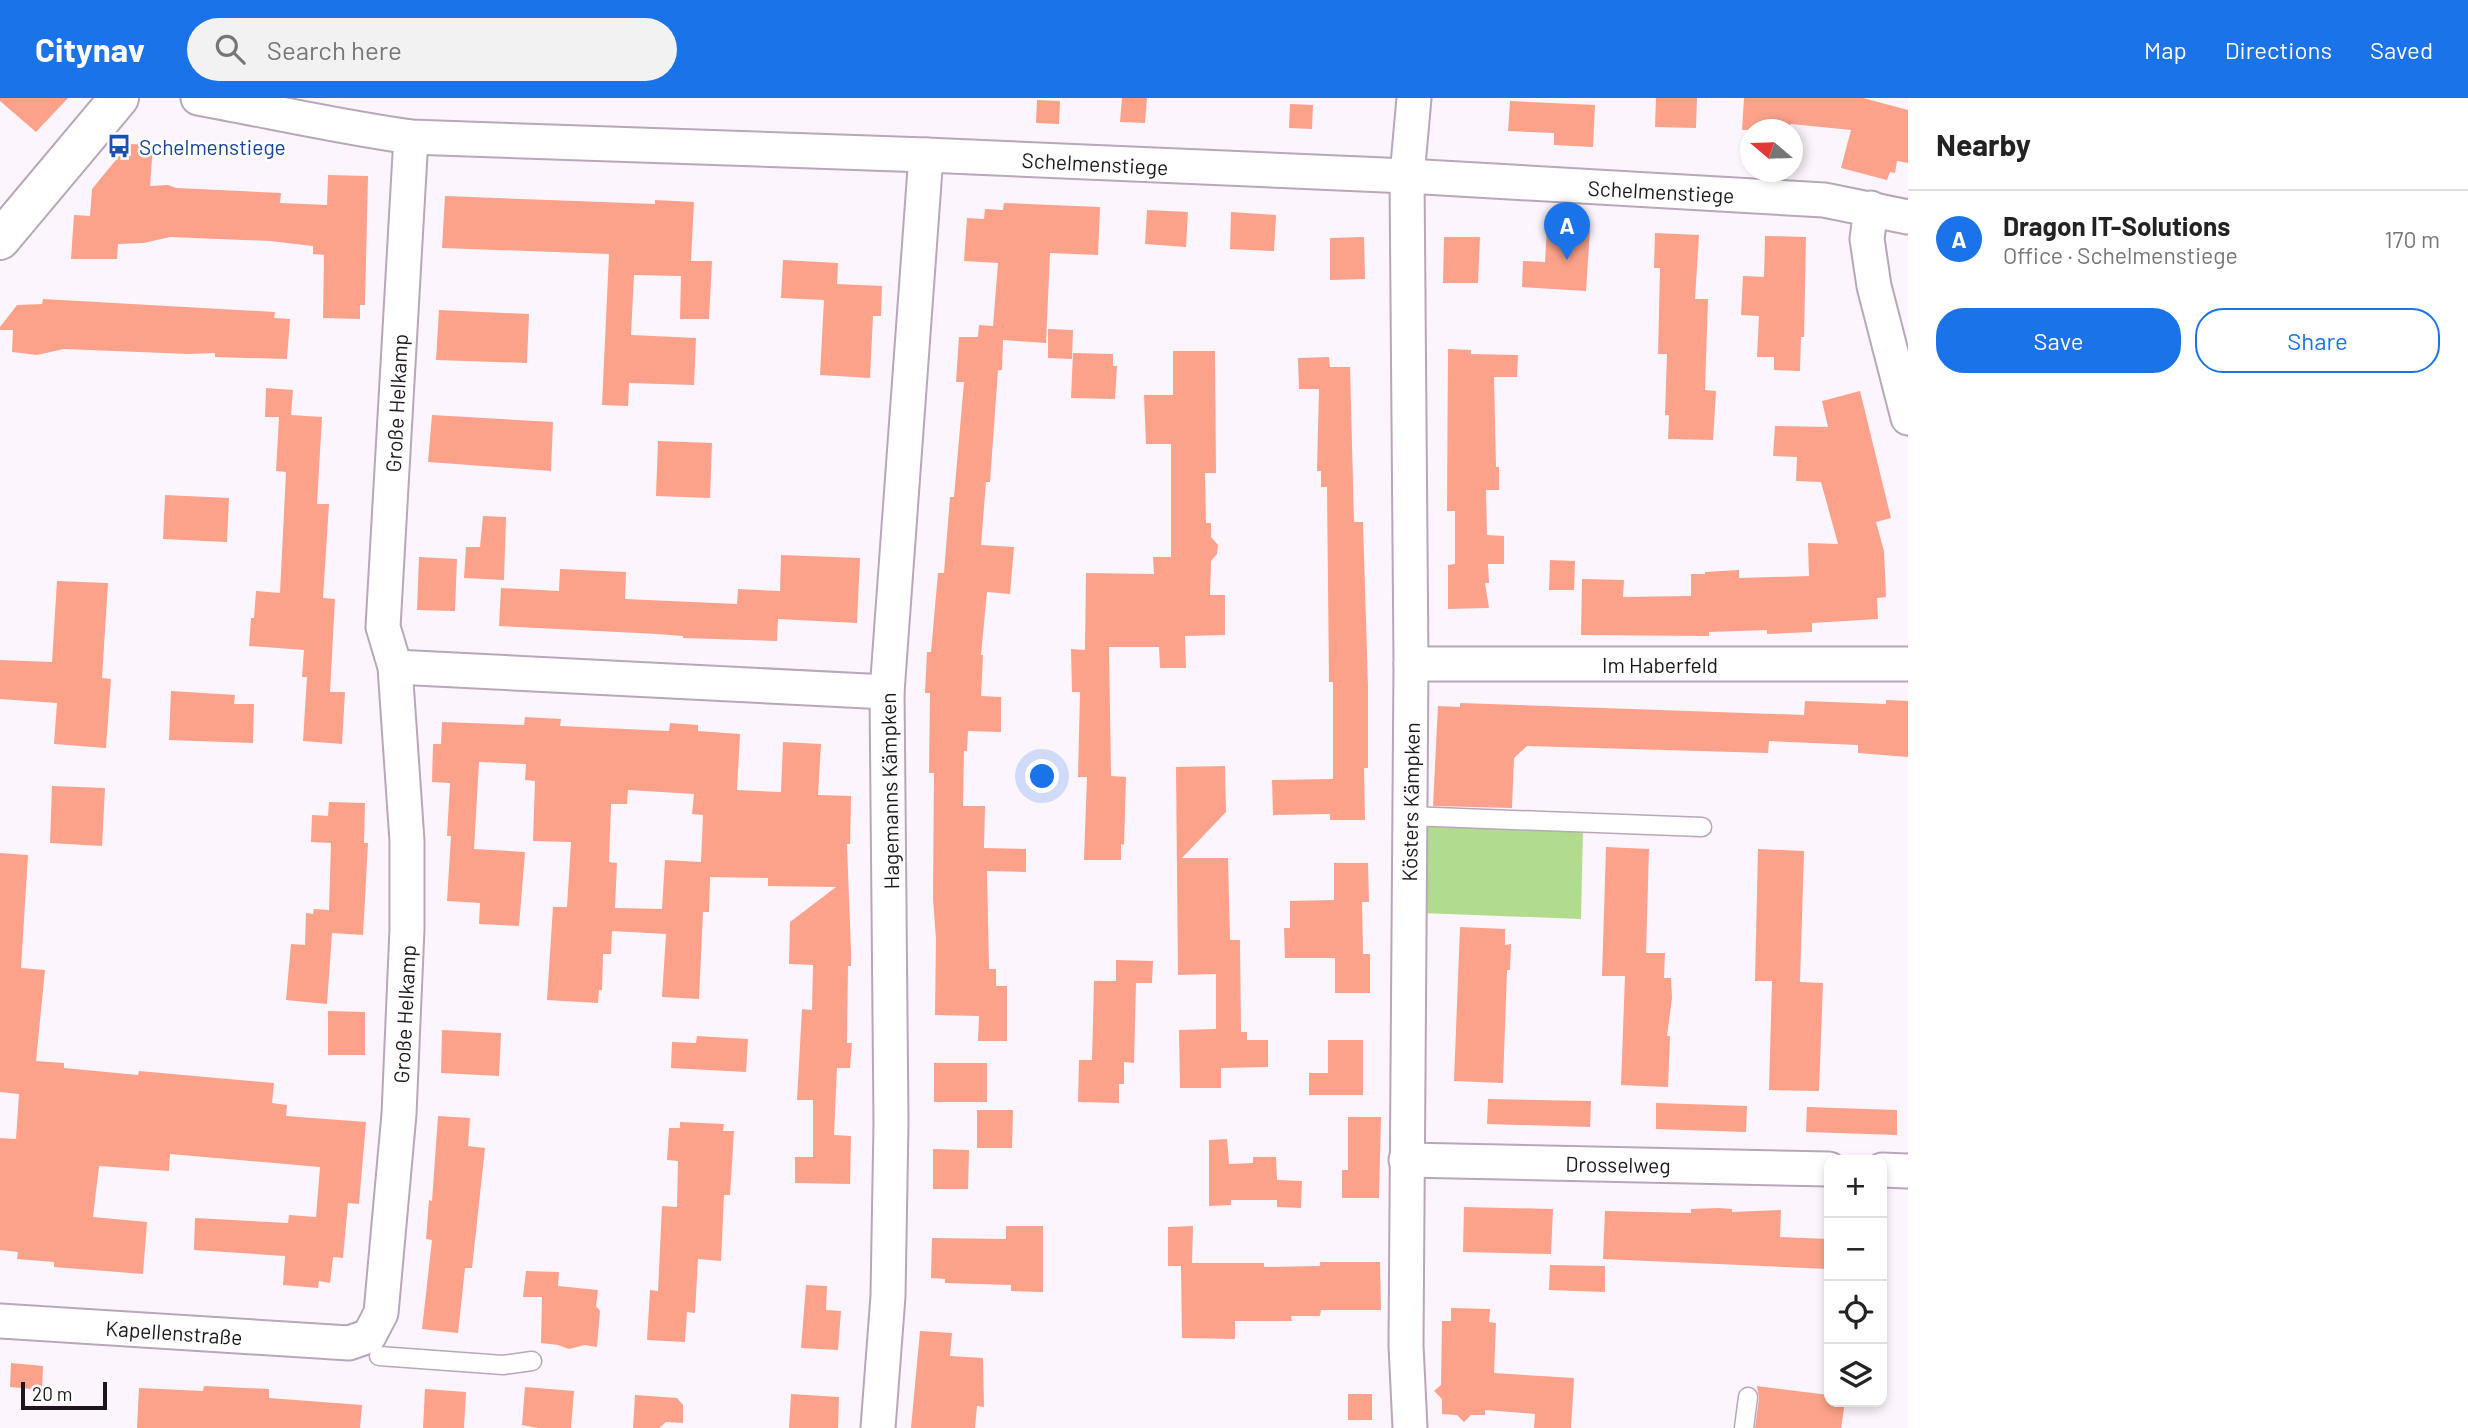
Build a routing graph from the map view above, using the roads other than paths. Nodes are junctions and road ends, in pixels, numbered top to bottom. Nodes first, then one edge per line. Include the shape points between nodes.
1 (119, 98) edge
2 (198, 98) edge
3 (1414, 98) edge
4 (274, 105) edge
5 (411, 137) junction
6 (926, 155) junction
7 (1407, 176) junction
8 (1871, 208) junction
9 (1908, 217) edge
10 (4, 229) edge
11 (1908, 418) edge
12 (1411, 664) junction
13 (1908, 664) edge
14 (395, 667) junction
15 (887, 692) junction
16 (1409, 816) junction
17 (1702, 827) dead end
18 (1406, 1160) junction
19 (1824, 1169) edge
20 (1887, 1170) edge
21 (1908, 1171) edge
22 (0, 1321) edge
23 (349, 1343) joint
24 (379, 1356) dead end
25 (532, 1361) dead end
26 (1748, 1397) dead end
27 (878, 1428) edge
28 (1410, 1428) edge
29 (1744, 1428) edge

1 - 10 main road
2 - 4 street, Schelmenstiege
3 - 7 street, Kösters Kämpken
4 - 5 street, Schelmenstiege via 343,128
5 - 6 street, Schelmenstiege
5 - 14 street, Große Helkamp via 383,627
6 - 7 street, Schelmenstiege
6 - 15 street, Hagemanns Kämpken
7 - 8 street, Schelmenstiege via 1824,200
7 - 12 street, Kösters Kämpken
8 - 9 street, Schelmenstiege
8 - 11 street via 1867,239 1874,286
12 - 13 street, Im Haberfeld
12 - 16 street, Kösters Kämpken
14 - 15 street
14 - 23 street, Große Helkamp via 407,841 399,1114 381,1313 369,1336
15 - 27 street, Hagemanns Kämpken via 891,1124 888,1296
16 - 17 lane
16 - 18 street, Kösters Kämpken
18 - 19 street, Drosselweg
18 - 28 street, Kösters Kämpken
20 - 21 street
22 - 23 street, Kapellenstraße
24 - 25 lane via 503,1365
26 - 29 lane

